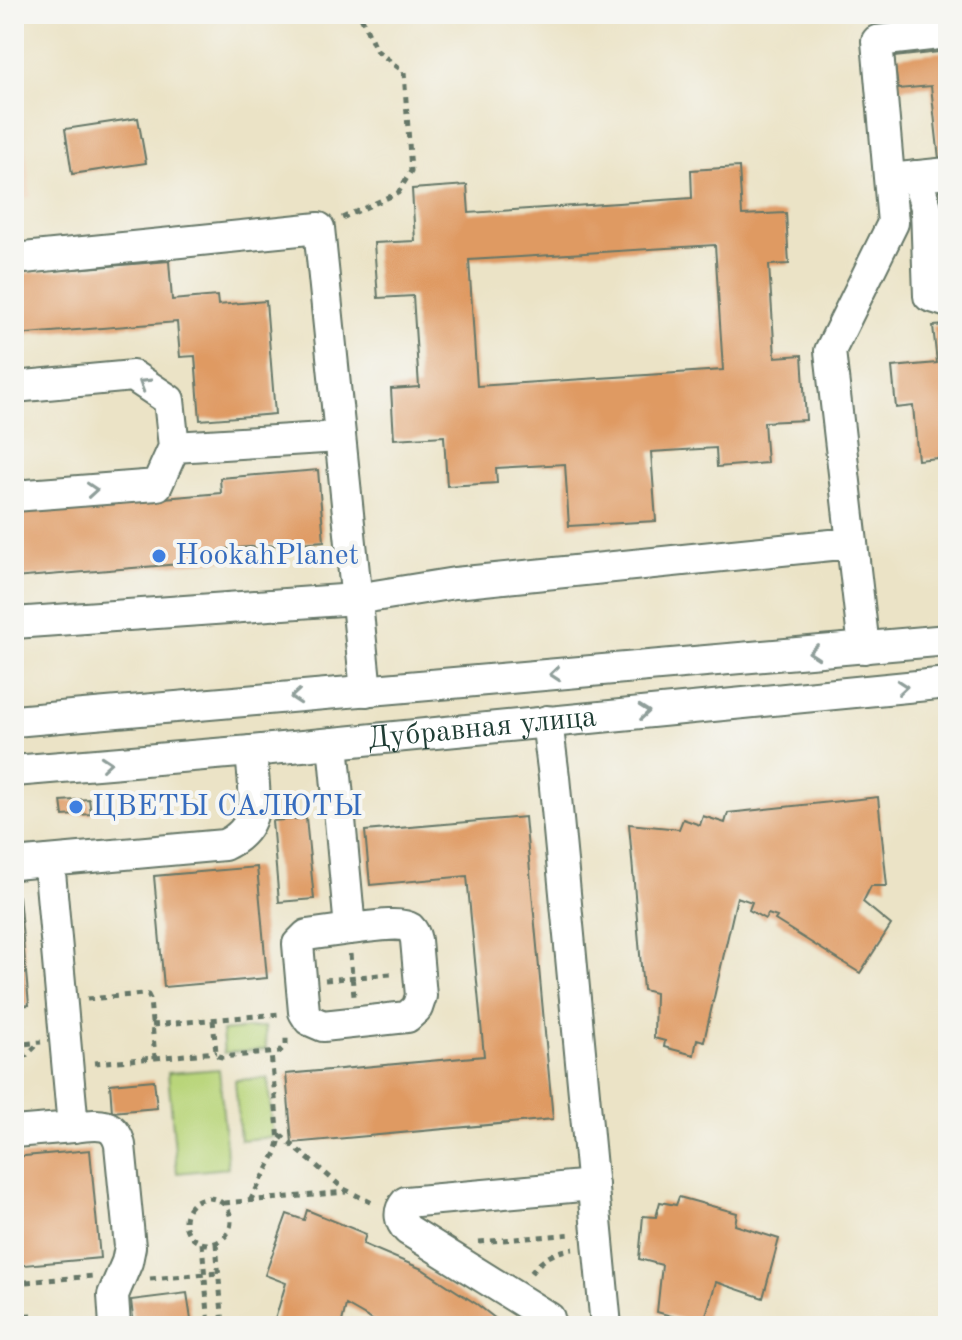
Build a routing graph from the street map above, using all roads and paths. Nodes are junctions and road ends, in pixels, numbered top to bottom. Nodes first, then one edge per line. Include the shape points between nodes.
1 (360, 14) edge
2 (948, 33) edge
3 (948, 173) edge
4 (902, 178) junction
5 (319, 228) junction
6 (14, 259) edge
7 (948, 302) edge
8 (14, 387) edge
9 (340, 437) junction
10 (174, 447) junction
11 (14, 496) edge
12 (852, 545) junction
13 (356, 599) junction
14 (14, 623) edge
15 (948, 640) edge
16 (864, 648) junction
17 (948, 683) edge
18 (948, 690) edge
19 (366, 691) junction
20 (14, 721) edge
21 (547, 721) junction
22 (333, 743) junction
23 (251, 751) junction
24 (14, 771) edge
25 (49, 861) junction
26 (14, 864) edge
27 (349, 929) junction
28 (419, 971) junction
29 (352, 977) junction
30 (130, 986) dead end
31 (131, 995) junction
32 (62, 1001) junction
33 (296, 1002) junction
34 (213, 1020) junction
35 (356, 1022) junction
36 (152, 1025) junction
37 (40, 1043) dead end
38 (216, 1052) junction
39 (271, 1053) junction
40 (155, 1058) junction
41 (68, 1066) junction
42 (14, 1067) edge
43 (73, 1127) junction
44 (14, 1132) edge
45 (279, 1135) junction
46 (593, 1185) junction
47 (349, 1192) junction
48 (250, 1201) junction
49 (223, 1204) junction
50 (400, 1215) junction
51 (598, 1242) junction
52 (202, 1243) junction
53 (216, 1243) junction
54 (435, 1247) junction
55 (531, 1273) dead end
56 (14, 1316) edge
57 (552, 1323) edge
58 (53, 1326) edge
59 (115, 1326) edge
60 (209, 1326) edge
61 (223, 1326) edge
62 (606, 1326) edge

1 - 5 path via 376,50 404,72 411,171 398,193
2 - 4 street via 877,41
3 - 4 street
4 - 7 street via 926,207 929,296
4 - 12 street via 893,223 830,351
5 - 6 street
5 - 9 street
10 -> 8 street via 169,400 133,376
9 - 10 street
9 - 13 street
11 -> 10 street via 157,485
12 - 13 street via 455,583
12 - 16 street
13 - 14 street
13 - 19 street
15 - 16 street, Дубравная улица
16 -> 19 street, Дубравная улица
17 - 18 street
21 -> 17 street, Дубравная улица
19 -> 20 street, Дубравная улица
21 - 22 street, Дубравная улица
21 - 46 street
22 - 23 street, Дубравная улица
22 - 27 street
24 -> 23 street, Дубравная улица
23 - 25 street via 255,809 234,840
25 - 26 street
25 - 32 street
27 - 28 street via 410,928
27 - 29 path
27 - 33 street via 302,938
28 - 29 path
28 - 35 street via 421,996 412,1013
29 - 33 path
29 - 35 path
30 - 31 path
31 - 32 path
31 - 36 path via 148,995
32 - 41 street
33 - 34 path
33 - 35 street via 309,1020 323,1026
33 - 39 path via 286,1045
34 - 36 path
34 - 38 path
36 - 40 path
37 - 42 path
38 - 39 path via 222,1057
38 - 40 path
39 - 45 path
40 - 41 path
41 - 43 street
43 - 44 street
43 - 59 street via 105,1125 120,1145 130,1247 114,1290
45 - 47 path
45 - 48 path via 276,1153
46 - 50 street via 406,1202
46 - 51 street
47 - 48 path
47 - 50 path
48 - 49 path
49 - 52 path via 204,1198 188,1210 187,1230
49 - 53 path via 230,1228
50 - 54 street via 408,1230
51 - 54 path
51 - 55 path via 553,1253
51 - 62 street
52 - 53 path
52 - 60 path
53 - 61 path
54 - 57 street
56 - 58 path via 32,1315

